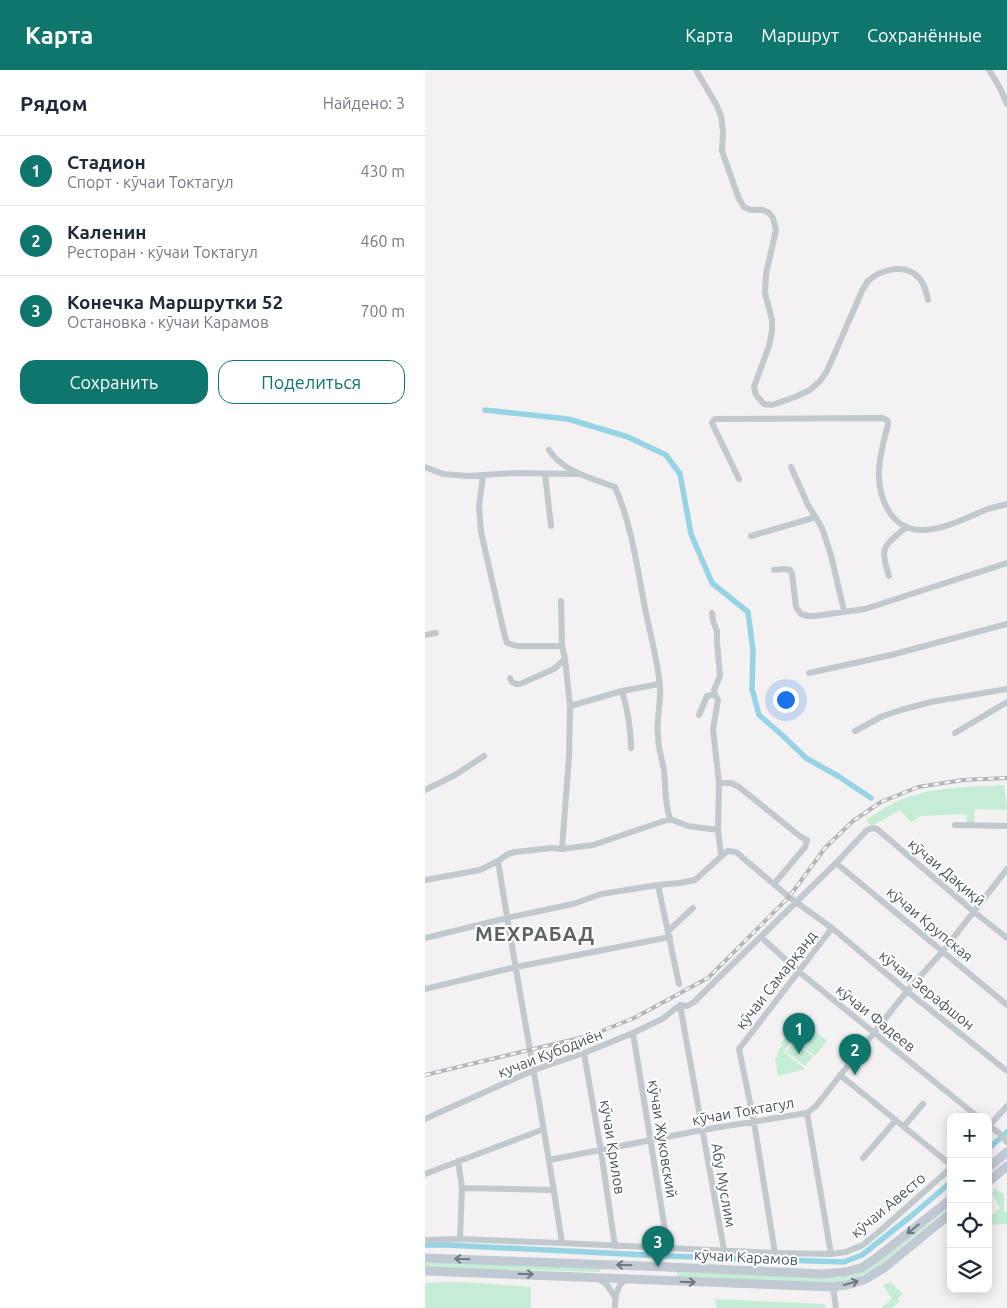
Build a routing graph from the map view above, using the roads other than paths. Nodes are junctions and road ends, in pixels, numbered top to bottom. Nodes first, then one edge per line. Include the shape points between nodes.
1 (696, 70) edge
2 (989, 70) edge
3 (1007, 104) edge
4 (928, 300) dead end
5 (549, 450) dead end
6 (425, 467) edge
7 (791, 467) dead end
8 (545, 474) junction
9 (579, 474) junction
10 (483, 476) junction
11 (739, 479) dead end
12 (1007, 504) edge
13 (816, 517) junction
14 (551, 526) dead end
15 (905, 528) junction
16 (751, 536) dead end
17 (1007, 563) edge
18 (774, 570) dead end
19 (889, 576) dead end
20 (561, 601) dead end
21 (844, 611) junction
22 (712, 613) dead end
23 (1007, 624) edge
24 (436, 633) dead end
25 (425, 635) edge
26 (562, 646) junction
27 (565, 660) junction
28 (809, 673) dead end
29 (509, 678) dead end
30 (659, 684) junction
31 (1007, 689) edge
32 (621, 691) junction
33 (715, 694) junction
34 (1007, 702) edge
35 (569, 706) junction
36 (699, 715) dead end
37 (855, 731) dead end
38 (955, 733) dead end
39 (631, 748) dead end
40 (484, 756) dead end
41 (719, 783) junction
42 (425, 790) edge
43 (670, 819) junction
44 (955, 825) dead end
45 (1007, 826) edge
46 (869, 829) joint
47 (718, 830) junction
48 (562, 849) junction
49 (721, 855) junction
50 (497, 861) junction
51 (836, 863) junction
52 (1007, 869) edge
53 (425, 880) edge
54 (659, 884) junction
55 (774, 884) junction
56 (796, 902) junction
57 (693, 908) dead end
58 (973, 911) junction
59 (507, 918) junction
60 (832, 928) junction
61 (669, 934) junction
62 (761, 937) junction
63 (425, 938) edge
64 (1007, 938) edge
65 (943, 951) junction
66 (515, 967) junction
67 (798, 971) junction
68 (679, 984) dead end
69 (425, 989) edge
70 (907, 991) junction
71 (681, 1005) junction
72 (1007, 1005) edge
73 (874, 1032) junction
74 (633, 1033) junction
75 (584, 1053) junction
76 (534, 1070) junction
77 (1007, 1071) edge
78 (840, 1075) junction
79 (923, 1104) dead end
80 (1007, 1106) edge
81 (807, 1113) junction
82 (973, 1113) edge
83 (425, 1119) edge
84 (896, 1120) junction
85 (992, 1121) edge
86 (754, 1122) junction
87 (904, 1126) junction
88 (992, 1128) edge
89 (544, 1129) junction
90 (702, 1130) junction
91 (650, 1141) junction
92 (1006, 1141) edge
93 (601, 1151) junction
94 (1007, 1152) edge
95 (863, 1158) dead end
96 (549, 1160) junction
97 (458, 1161) junction
98 (947, 1163) edge
99 (992, 1165) edge
100 (1007, 1166) edge
101 (947, 1170) edge
102 (425, 1174) edge
103 (992, 1179) edge
104 (462, 1188) junction
105 (554, 1190) junction
106 (947, 1202) edge
107 (947, 1216) edge
108 (460, 1239) junction
109 (425, 1240) edge
110 (562, 1244) junction
111 (615, 1246) junction
112 (668, 1248) junction
113 (724, 1250) junction
114 (775, 1253) junction
115 (831, 1254) junction
116 (425, 1258) edge
117 (586, 1264) junction
118 (667, 1266) junction
119 (425, 1271) edge
120 (587, 1277) junction
121 (597, 1277) junction
122 (626, 1278) junction
123 (666, 1281) junction
124 (833, 1286) junction
125 (615, 1297) junction
126 (615, 1308) edge
127 (836, 1308) edge

1 - 4 street via 721,116 722,151 739,200 744,208 769,213 776,230 766,274 765,293 771,320 769,346 754,387 759,401 772,405 810,390 820,381 862,291 878,274 901,269 911,272 925,286
2 - 3 street
5 - 9 street via 552,456
6 - 10 street via 443,474
7 - 13 street
8 - 9 street
8 - 10 street
8 - 14 street
9 - 30 street via 615,487 620,498 639,568
10 - 26 street via 479,506 481,532 507,643
11 - 15 street via 713,423 715,419 883,418 889,424 878,476 881,492 886,508
12 - 15 street via 940,527
13 - 16 street
13 - 21 street via 831,555
15 - 19 street via 884,549
17 - 21 street via 879,605
18 - 21 street via 790,570 796,607 803,616
20 - 26 street
22 - 33 street via 717,631 720,676
23 - 28 street
24 - 25 street
26 - 27 street
27 - 29 street via 554,669 520,684
27 - 35 street
30 - 32 street
30 - 43 street via 658,736
31 - 37 street via 901,710
32 - 35 street
32 - 39 street via 631,728
33 - 36 street via 707,696
33 - 41 street via 718,703 713,738
34 - 38 street
35 - 48 street
40 - 42 street
41 - 47 street
41 - 55 street via 739,787 807,840 805,847
43 - 47 street via 688,826
43 - 48 street via 593,845
44 - 45 street
46 - 51 street, кучаи Кубодиён
46 - 58 street, кӯчаи Дақиқӣ via 877,830
47 - 49 street
48 - 50 street via 523,850
49 - 54 street via 695,880
49 - 55 street via 728,851 736,852
50 - 53 street via 480,870
50 - 59 street
51 - 56 street, кучаи Кубодиён
51 - 65 street, кӯчаи Крупская
52 - 58 street, кӯчаи Токтагул
54 - 59 street via 601,894 573,904
54 - 61 street
55 - 56 street
56 - 60 street
56 - 62 street, кучаи Кубодиён
57 - 61 street
58 - 64 street, кӯчаи Дақиқӣ
58 - 65 street, кӯчаи Токтагул
59 - 63 street
59 - 66 street
60 - 67 street, кӯчаи Самарқанд
60 - 70 street, кӯчаи Зерафшон
61 - 66 street
61 - 68 street
62 - 67 street, кӯчаи Фадеев
62 - 71 street, кучаи Кубодиён via 694,1002
65 - 70 street, кӯчаи Токтагул
65 - 72 street, кӯчаи Крупская
66 - 69 street
66 - 76 street
67 - 73 street, кӯчаи Фадеев
67 - 86 street, кӯчаи Самарқанд via 739,1050
70 - 73 street, кӯчаи Токтагул
70 - 77 street, кӯчаи Зерафшон
71 - 74 street, кучаи Кубодиён via 662,1019
71 - 90 street, Абу Муслим
73 - 78 street, кӯчаи Токтагул
73 - 82 street, кӯчаи Фадеев
74 - 75 street, кучаи Кубодиён
74 - 91 street, кӯчаи Жуковский
75 - 76 street, кучаи Кубодиён
75 - 93 street, кӯчаи Крилов
76 - 83 street, кучаи Кубодиён
76 - 89 street
78 - 81 street, кӯчаи Токтагул
78 - 84 street
79 - 87 street
80 - 85 street
81 - 86 street, кӯчаи Токтагул
81 - 115 street
84 - 87 street
84 - 95 street
86 - 90 street, кӯчаи Токтагул
86 - 114 street, кӯчаи Самарқанд
87 - 98 street
88 - 92 street
89 - 96 street
89 - 97 street
90 - 91 street, кӯчаи Токтагул
90 - 113 street, Абу Муслим
91 - 93 street, кӯчаи Токтагул
91 - 112 street, кӯчаи Жуковский
93 - 96 street, кӯчаи Токтагул
93 - 111 street, кӯчаи Крилов
94 - 99 main road
96 - 105 street
97 - 102 street
97 - 104 street
100 - 103 main road
101 - 115 street, кӯчаи Авесто via 863,1245
104 - 105 street
104 - 108 street
105 - 110 street
106 -> 118 main road, кӯчаи Карамов via 875,1259 861,1268 845,1272 823,1274
124 -> 107 main road, кӯчаи Карамов via 866,1279 884,1268
108 - 109 street, кӯчаи Авесто
108 - 110 street, кӯчаи Авесто
110 - 111 street, кӯчаи Авесто
111 - 112 street, кӯчаи Авесто
112 - 113 street, кӯчаи Авесто
113 - 114 street, кӯчаи Авесто
114 - 115 street, кӯчаи Авесто
117 -> 116 main road, кӯчаи Карамов
118 -> 117 main road, кӯчаи Карамов
117 - 120 main road via 583,1271
118 - 123 main road
119 -> 120 main road, кӯчаи Карамов
120 - 121 main road, кӯчаи Карамов
121 - 122 main road, кӯчаи Карамов
121 - 125 street
122 - 123 main road, кӯчаи Карамов
122 - 125 street
123 -> 124 main road, кӯчаи Карамов
124 - 127 street
125 - 126 street

